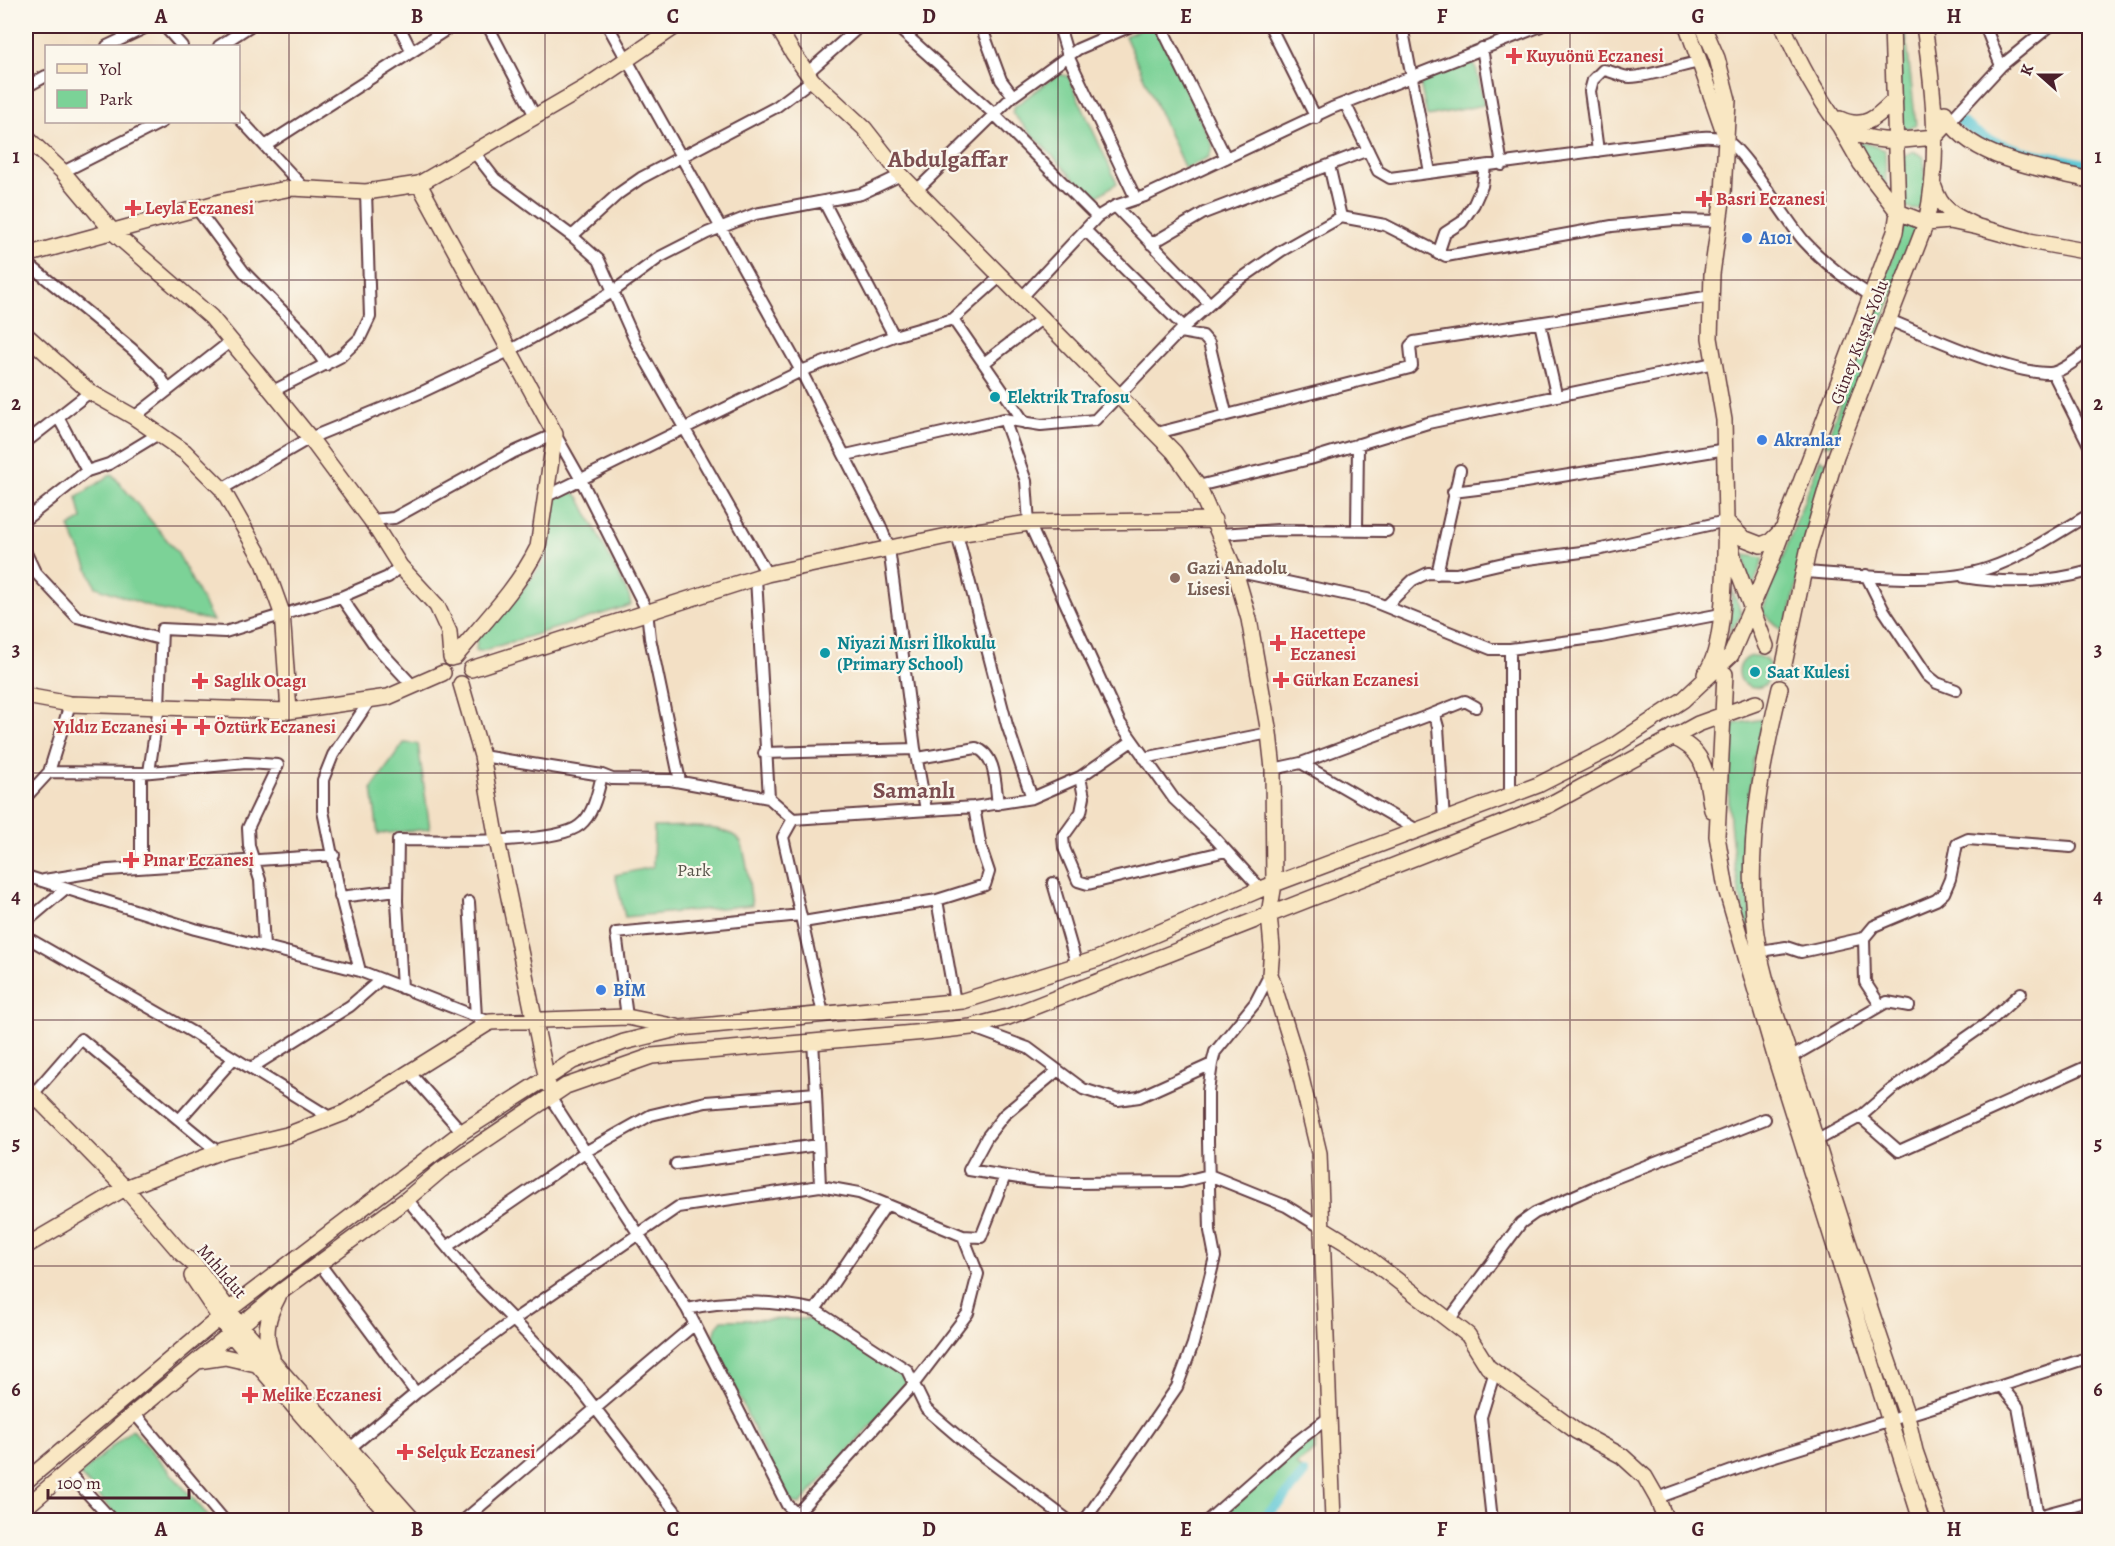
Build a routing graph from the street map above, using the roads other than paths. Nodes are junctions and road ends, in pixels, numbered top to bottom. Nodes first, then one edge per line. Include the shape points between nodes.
1 (149, 26) edge
2 (164, 26) edge
3 (250, 26) edge
4 (399, 26) edge
5 (452, 26) edge
6 (488, 26) edge
7 (608, 26) edge
8 (676, 26) edge
9 (777, 26) edge
10 (860, 26) edge
11 (896, 26) edge
12 (981, 26) edge
13 (1059, 26) edge
14 (1131, 26) edge
15 (1161, 26) edge
16 (1270, 26) edge
17 (1402, 26) edge
18 (1541, 26) edge
19 (1687, 26) edge
20 (1703, 26) edge
21 (1784, 26) edge
22 (1892, 26) edge
23 (1924, 26) edge
24 (1985, 26) edge
25 (2050, 26) edge
26 (1526, 28) edge
27 (108, 45) edge
28 (181, 45) edge
29 (221, 45) edge
30 (1482, 48) junction
31 (411, 50) junction
32 (1068, 56) junction
33 (626, 60) junction
34 (1700, 62) junction
35 (2001, 66) junction
36 (45, 77) edge
37 (810, 77) junction
38 (1410, 77) junction
39 (1932, 81) junction
40 (26, 87) edge
41 (1013, 96) junction
42 (1895, 99) junction
43 (1345, 103) junction
44 (1826, 108) junction
45 (993, 113) junction
46 (536, 116) junction
47 (1316, 118) junction
48 (240, 119) edge
49 (1949, 122) junction
50 (160, 123) edge
51 (1840, 127) junction
52 (26, 137) edge
53 (1935, 137) junction
54 (1727, 140) junction
55 (1896, 141) junction
56 (265, 146) junction
57 (1368, 150) junction
58 (1598, 151) junction
59 (474, 152) junction
60 (682, 154) junction
61 (1226, 158) junction
62 (1329, 165) junction
63 (1502, 165) junction
64 (1485, 167) junction
65 (63, 172) junction
66 (1430, 172) junction
67 (901, 175) junction
68 (2090, 180) edge
69 (419, 184) junction
70 (1934, 187) junction
71 (304, 189) junction
72 (918, 189) junction
73 (366, 192) junction
74 (1136, 199) junction
75 (824, 202) junction
76 (1115, 206) junction
77 (197, 209) junction
78 (1898, 212) junction
79 (1097, 217) junction
80 (1341, 217) junction
81 (1720, 221) junction
82 (1926, 223) junction
83 (721, 227) junction
84 (1978, 227) junction
85 (1084, 230) junction
86 (114, 233) junction
87 (572, 236) junction
88 (1151, 244) junction
89 (2090, 252) edge
90 (1438, 254) junction
91 (26, 255) edge
92 (26, 262) edge
93 (1002, 275) junction
94 (612, 293) junction
95 (1023, 296) junction
96 (1712, 296) junction
97 (1871, 296) junction
98 (1209, 303) junction
99 (1044, 317) junction
100 (953, 319) junction
101 (1889, 320) junction
102 (1540, 323) junction
103 (1182, 330) junction
104 (26, 335) edge
105 (894, 336) junction
106 (231, 341) junction
107 (2090, 350) edge
108 (509, 351) junction
109 (984, 363) junction
110 (1714, 363) junction
111 (326, 365) junction
112 (801, 371) junction
113 (2053, 373) junction
114 (168, 390) junction
115 (273, 391) junction
116 (90, 392) junction
117 (1556, 394) junction
118 (1119, 395) junction
119 (1226, 414) junction
120 (57, 417) junction
121 (134, 417) junction
122 (1004, 419) junction
123 (1025, 423) junction
124 (685, 426) junction
125 (160, 433) junction
126 (1157, 433) junction
127 (555, 434) junction
128 (310, 438) junction
129 (26, 442) edge
130 (1358, 444) junction
131 (1814, 447) junction
132 (2090, 447) edge
133 (1726, 449) junction
134 (846, 455) junction
135 (1836, 456) junction
136 (1460, 470) dead end
137 (87, 471) junction
138 (580, 478) junction
139 (1198, 486) junction
140 (222, 489) junction
141 (1453, 492) junction
142 (547, 496) junction
143 (2090, 514) edge
144 (26, 519) edge
145 (370, 519) junction
146 (1214, 520) junction
147 (1726, 521) junction
148 (1029, 523) junction
149 (1785, 527) junction
150 (1357, 530) junction
151 (1387, 531) dead end
152 (957, 534) junction
153 (1221, 534) junction
154 (889, 548) junction
155 (26, 553) edge
156 (400, 566) junction
157 (30, 571) edge
158 (1235, 571) junction
159 (2090, 571) edge
160 (1803, 572) junction
161 (1437, 574) junction
162 (1866, 575) junction
163 (761, 576) junction
164 (1957, 576) junction
165 (341, 597) junction
166 (1386, 605) junction
167 (1752, 607) junction
168 (647, 611) junction
169 (282, 613) junction
170 (1721, 614) junction
171 (160, 639) junction
172 (1766, 646) junction
173 (1510, 649) junction
174 (1731, 655) junction
175 (453, 657) junction
176 (471, 669) junction
177 (1783, 669) junction
178 (443, 673) junction
179 (1725, 674) junction
180 (461, 684) junction
181 (414, 687) junction
182 (1780, 688) junction
183 (1956, 690) dead end
184 (26, 696) edge
185 (370, 700) junction
186 (1683, 700) junction
187 (1756, 703) junction
188 (70, 704) junction
189 (159, 706) junction
190 (1476, 707) dead end
191 (289, 711) junction
192 (1721, 714) junction
193 (1430, 715) junction
194 (1269, 733) junction
195 (1672, 737) junction
196 (1132, 741) junction
197 (764, 753) junction
198 (916, 754) junction
199 (482, 756) junction
200 (1144, 758) junction
201 (1301, 763) junction
202 (1273, 769) junction
203 (49, 772) junction
204 (145, 772) junction
205 (602, 775) junction
206 (1080, 777) junction
207 (680, 782) junction
208 (26, 796) edge
209 (1510, 796) junction
210 (769, 798) junction
211 (1032, 798) junction
212 (998, 804) junction
213 (974, 807) junction
214 (926, 810) junction
215 (793, 819) junction
216 (1444, 821) junction
217 (1419, 831) junction
218 (1717, 836) junction
219 (496, 840) junction
220 (2072, 847) dead end
221 (1226, 852) junction
222 (334, 855) junction
223 (255, 861) junction
224 (141, 868) junction
225 (26, 876) edge
226 (41, 881) junction
227 (1053, 883) dead end
228 (1268, 887) junction
229 (64, 889) junction
230 (398, 890) junction
231 (340, 897) junction
232 (937, 900) junction
233 (470, 902) dead end
234 (1269, 914) junction
235 (802, 918) junction
236 (26, 922) edge
237 (26, 937) edge
238 (1864, 938) junction
239 (264, 946) junction
240 (1760, 951) junction
241 (1077, 966) junction
242 (360, 971) junction
243 (1270, 974) junction
244 (381, 979) junction
245 (402, 988) junction
246 (2021, 993) dead end
247 (955, 1002) junction
248 (1880, 1005) junction
249 (1909, 1006) dead end
250 (824, 1014) junction
251 (627, 1017) junction
252 (483, 1019) junction
253 (534, 1019) junction
254 (971, 1027) junction
255 (681, 1028) junction
256 (813, 1041) junction
257 (234, 1058) junction
258 (1790, 1058) junction
259 (1212, 1064) junction
260 (2090, 1065) edge
261 (251, 1068) junction
262 (1056, 1071) junction
263 (409, 1072) junction
264 (546, 1076) junction
265 (29, 1090) edge
266 (816, 1092) junction
267 (550, 1097) junction
268 (1860, 1117) junction
269 (331, 1118) junction
270 (180, 1119) junction
271 (1765, 1119) dead end
272 (462, 1132) junction
273 (1816, 1141) junction
274 (819, 1145) junction
275 (218, 1152) junction
276 (585, 1152) junction
277 (676, 1164) dead end
278 (1209, 1175) junction
279 (1005, 1176) junction
280 (820, 1186) junction
281 (125, 1188) junction
282 (407, 1199) junction
283 (886, 1205) junction
284 (1322, 1228) junction
285 (639, 1233) junction
286 (963, 1236) junction
287 (26, 1246) edge
288 (448, 1246) junction
289 (319, 1263) junction
290 (280, 1292) junction
291 (687, 1309) junction
292 (815, 1310) junction
293 (226, 1313) junction
294 (1449, 1320) junction
295 (512, 1321) junction
296 (695, 1324) junction
297 (235, 1329) junction
298 (2090, 1357) edge
299 (195, 1362) junction
300 (257, 1364) junction
301 (276, 1365) junction
302 (1495, 1371) junction
303 (913, 1385) junction
304 (2001, 1386) junction
305 (416, 1393) junction
306 (596, 1408) junction
307 (134, 1413) junction
308 (1907, 1416) junction
309 (1328, 1418) junction
310 (1889, 1421) junction
311 (350, 1448) junction
312 (67, 1471) junction
313 (26, 1481) edge
314 (1658, 1498) junction
315 (2090, 1502) edge
316 (26, 1507) edge
317 (386, 1518) edge
318 (798, 1518) edge
319 (2038, 1518) edge
320 (112, 1521) edge
321 (224, 1521) edge
322 (413, 1521) edge
323 (464, 1521) edge
324 (682, 1521) edge
325 (1068, 1521) edge
326 (1085, 1521) edge
327 (1208, 1521) edge
328 (1333, 1521) edge
329 (1492, 1521) edge
330 (1666, 1521) edge
331 (1921, 1521) edge
332 (1939, 1521) edge

1 - 27 street
2 - 28 street
3 - 29 street
4 - 31 street
5 - 31 street
6 - 46 street
7 - 33 street
8 - 33 main road
9 - 37 main road
10 - 37 street
11 - 45 street
12 - 41 street via 1001,80
13 - 32 street
14 - 32 street via 1086,44
15 - 61 street
16 - 47 street
17 - 38 street
18 - 26 street
19 - 34 main road
20 - 54 main road via 1717,58 1728,100
21 - 44 main road
22 - 42 main road, Güney Kuşak Yolu
23 - 39 main road, Güney Kuşak Yolu
24 - 35 street
25 - 35 street
26 - 30 street
30 - 38 street
30 - 63 street
31 - 56 street
32 - 41 street
32 - 74 street
33 - 46 main road
33 - 60 street
34 - 54 main road
34 - 58 street via 1647,76 1626,77 1615,70 1603,70 1593,80 1590,92
35 - 49 street
36 - 40 street
37 - 60 street via 776,106
37 - 67 main road via 864,128
38 - 43 street
38 - 66 street
39 - 49 main road
39 - 53 main road, Güney Kuşak Yolu
41 - 45 street
42 - 44 main road via 1864,124 1849,123
42 - 55 main road, Güney Kuşak Yolu
43 - 47 street
43 - 57 street
44 - 51 main road
45 - 72 street
45 - 79 street
46 - 59 main road
47 - 61 street
48 - 56 street
49 - 53 main road
49 - 68 main road via 1968,141 1992,153
50 - 65 street
51 - 55 main road via 1877,142
51 - 78 main road via 1861,164
52 - 65 main road
53 - 55 main road
53 - 70 main road, Güney Kuşak Yolu
54 - 58 street via 1713,137
54 - 81 main road
54 - 97 street via 1802,239 1835,273
55 - 78 main road, Güney Kuşak Yolu
56 - 71 street
57 - 62 street
57 - 66 street via 1385,177
58 - 63 street
59 - 69 main road
59 - 87 street via 495,179
60 - 83 street
60 - 87 street via 618,194
61 - 74 street
62 - 80 street
62 - 88 street via 1193,218
63 - 64 street
64 - 66 street
64 - 90 street via 1482,186 1473,204 1462,222 1445,233
65 - 86 main road
67 - 72 main road
67 - 75 street via 861,194
69 - 73 main road
69 - 108 main road
70 - 82 main road, Güney Kuşak Yolu
70 - 84 main road via 1945,209
71 - 73 main road
71 - 77 main road via 280,190
72 - 93 main road
73 - 111 street via 370,317 360,338
74 - 76 street
75 - 83 street via 755,214
75 - 105 street
76 - 79 street
76 - 88 street
77 - 86 main road
77 - 111 street via 244,272 303,333
78 - 82 main road
78 - 97 main road, Güney Kuşak Yolu via 1895,232
79 - 85 street
80 - 90 street via 1385,225
80 - 98 street via 1281,251
81 - 90 street via 1674,220 1612,226 1458,255
81 - 96 main road
82 - 84 main road via 1950,221
82 - 101 main road, Güney Kuşak Yolu
83 - 94 street via 660,257
83 - 112 street
84 - 89 main road
85 - 95 street
85 - 103 street
86 - 91 main road
86 - 106 main road via 211,317
87 - 94 street via 599,260
88 - 98 street
92 - 114 street via 132,349 160,376
93 - 95 main road
93 - 100 street
94 - 108 street
94 - 124 street
95 - 99 main road
96 - 102 street
96 - 110 main road via 1710,338
97 - 131 main road, Güney Kuşak Yolu
98 - 103 street
99 - 109 street
99 - 118 main road
100 - 105 street
100 - 109 street
101 - 113 street via 1978,355
101 - 135 main road, Güney Kuşak Yolu
102 - 117 street
102 - 119 street via 1414,342 1410,346 1410,368
103 - 118 street
103 - 119 street via 1203,336 1209,343
104 - 116 main road
105 - 112 street
106 - 114 street
106 - 115 main road
107 - 113 street
108 - 127 main road
108 - 128 street
109 - 123 street
110 - 117 street
110 - 133 main road
111 - 115 street
112 - 124 street
112 - 134 street
113 - 132 street
114 - 121 street
115 - 128 main road
116 - 120 street
116 - 121 main road
117 - 130 street via 1428,423
118 - 123 street via 1103,414 1087,423
118 - 126 main road
119 - 126 street
120 - 129 street
120 - 137 street
121 - 125 main road
122 - 123 street
122 - 134 street
122 - 148 street via 1026,482
124 - 138 street
124 - 163 street
125 - 137 street via 109,464
125 - 140 main road
126 - 139 main road
127 - 138 street
127 - 142 main road
127 - 145 street via 512,453 394,518
128 - 140 street
128 - 145 main road
130 - 139 street
130 - 150 street
131 - 135 main road
131 - 149 main road, Güney Kuşak Yolu
133 - 141 street
133 - 147 main road
134 - 154 street
135 - 160 main road, Güney Kuşak Yolu
136 - 141 street
137 - 144 street
138 - 142 street
138 - 168 street
139 - 146 main road
140 - 169 main road via 264,563
141 - 161 street
142 - 175 main road via 538,547 530,564
143 - 164 street via 2020,556
145 - 156 main road
146 - 148 main road
146 - 153 main road
147 - 149 main road via 1743,538 1761,545
147 - 161 street via 1598,550
147 - 167 main road via 1734,561
147 - 170 main road
148 - 152 main road
148 - 196 street via 1113,709
149 - 167 main road, Güney Kuşak Yolu
150 - 151 street
150 - 153 street
152 - 154 main road
152 - 211 street via 1007,726
153 - 158 main road
154 - 163 main road
154 - 198 street
155 - 157 street
156 - 165 street via 388,577
156 - 175 main road via 437,606 449,632
157 - 171 street via 78,617
158 - 166 street via 1343,592
158 - 194 main road via 1249,619
159 - 164 street via 2042,581 1998,582
160 - 162 street
160 - 177 main road, Güney Kuşak Yolu
161 - 166 street via 1428,573 1413,580
162 - 164 street
162 - 183 street via 1883,609 1927,675
163 - 168 main road
163 - 197 street
165 - 169 street
165 - 181 street via 373,643
166 - 173 street via 1481,647
167 - 172 main road
167 - 174 main road, Güney Kuşak Yolu
168 - 176 main road
168 - 207 street
169 - 171 street via 225,632 162,629
169 - 191 main road
170 - 173 street via 1601,637
170 - 186 main road via 1710,668
171 - 189 street
172 - 174 main road via 1747,645
172 - 177 main road
173 - 209 street
174 - 179 main road
174 - 186 main road
175 - 176 main road via 467,661
175 - 178 main road via 445,664
176 - 180 main road via 469,678
177 - 182 main road
178 - 180 main road via 452,684
178 - 181 main road
179 - 187 main road via 1726,683 1738,698
179 - 192 main road
180 - 199 main road
181 - 185 main road
182 - 187 main road
182 - 240 main road via 1761,766 1755,815 1754,918
184 - 188 main road
185 - 191 main road
185 - 222 street via 333,755 323,780 323,811
186 - 209 main road via 1609,749
187 - 192 main road
188 - 189 main road
188 - 203 street
189 - 191 main road
189 - 204 street
190 - 193 street via 1465,701
192 - 195 main road
192 - 218 main road
193 - 201 street
193 - 216 street via 1438,727
194 - 200 street
194 - 202 main road
195 - 218 main road via 1695,749 1701,762
195 - 234 main road via 1549,805
196 - 200 street
196 - 206 street
197 - 198 street
197 - 210 street
198 - 212 street via 981,750 991,762
198 - 214 street
199 - 205 street
199 - 219 main road
200 - 221 street via 1174,799
201 - 202 street
201 - 217 street
202 - 228 main road
203 - 204 street
203 - 208 street
204 - 223 street via 246,763 278,765 248,828
204 - 224 street
205 - 207 street via 612,779
205 - 219 street via 594,804 580,825 548,836
206 - 211 street
206 - 221 street via 1084,796 1081,812 1063,837 1078,881 1088,884
207 - 210 street
209 - 216 main road
210 - 215 street
211 - 212 street
212 - 213 street
213 - 214 street
213 - 232 street via 988,880 977,889
214 - 215 street
215 - 235 street via 783,837
216 - 217 main road
217 - 228 main road
218 - 310 main road via 1726,889 1746,963
219 - 230 street via 398,840
219 - 253 main road
220 - 238 street via 1968,839 1956,844 1944,893 1874,926
221 - 228 street
222 - 223 street
222 - 231 street
223 - 224 street
223 - 239 street
224 - 226 street
225 - 226 street
226 - 229 street
227 - 241 street
228 - 234 main road
228 - 241 main road
229 - 236 street
229 - 239 street
230 - 231 street
230 - 245 street
231 - 242 street
232 - 235 street
232 - 247 street
233 - 252 street
234 - 243 main road
234 - 254 main road via 1070,994
235 - 250 street
235 - 251 street via 616,933
237 - 257 street
238 - 240 street via 1801,952 1786,947
238 - 248 street via 1865,982
239 - 242 street
240 - 258 main road
241 - 247 main road
242 - 244 street
243 - 259 street via 1255,1003 1215,1052
243 - 284 main road via 1297,1061 1319,1153
244 - 245 street
244 - 261 street via 350,1006
245 - 252 street
246 - 268 street via 1989,1022 1891,1090
247 - 250 main road
248 - 249 street via 1887,1002
248 - 258 street
250 - 255 main road
251 - 253 main road
251 - 255 main road
252 - 253 main road
252 - 263 main road
253 - 264 main road
254 - 256 main road
254 - 262 street via 1028,1048
255 - 264 main road via 624,1042
256 - 266 street
256 - 267 main road via 652,1056 566,1086
257 - 261 street
257 - 270 street
258 - 273 main road
259 - 262 street via 1139,1097 1118,1100 1083,1089
259 - 278 street via 1208,1091
260 - 268 street via 1899,1151
261 - 269 street
262 - 279 street via 1004,1115 969,1170
263 - 269 main road
263 - 272 street
264 - 267 main road
264 - 272 main road
265 - 270 street via 81,1039
265 - 281 main road, Mıhlıdut
266 - 274 street
266 - 276 street via 706,1102 651,1115
267 - 276 street
267 - 282 main road via 441,1170
268 - 273 street
269 - 275 main road via 287,1135
270 - 275 street
271 - 294 street via 1535,1213 1521,1224
272 - 293 main road
273 - 308 main road
274 - 277 street
274 - 280 street
275 - 281 main road
276 - 285 street
276 - 288 street
278 - 279 street via 1151,1184 1049,1182
278 - 284 street via 1286,1206
278 - 326 street via 1210,1231 1215,1257 1193,1344 1177,1387
279 - 286 street via 981,1237
280 - 283 street via 859,1193
280 - 285 street via 678,1208
281 - 287 main road
281 - 293 main road, Mıhlıdut via 196,1266
282 - 288 street
282 - 289 main road
283 - 286 street
283 - 292 street
284 - 294 main road via 1358,1250
284 - 309 main road
285 - 291 street
285 - 295 street
286 - 303 street via 978,1274 968,1313
288 - 295 street
289 - 290 main road
289 - 305 street
290 - 297 main road
290 - 301 main road via 266,1334
291 - 292 street via 782,1303
291 - 296 street
292 - 303 street via 908,1370
293 - 297 main road, Mıhlıdut
293 - 313 main road
294 - 302 main road via 1468,1335
295 - 305 street
295 - 306 street
296 - 306 street
296 - 318 street via 787,1505
297 - 299 main road
297 - 300 main road, Mıhlıdut
297 - 301 main road, Mıhlıdut
298 - 304 street
299 - 300 main road via 225,1357
299 - 307 main road
300 - 317 main road, Mıhlıdut
301 - 311 main road, Mıhlıdut
302 - 314 main road via 1576,1431 1622,1456 1645,1478
302 - 329 street via 1481,1417
303 - 318 street
303 - 325 street via 926,1409 941,1423
304 - 308 street
304 - 319 street via 2018,1407
305 - 311 street
306 - 323 street
306 - 324 street
307 - 312 main road
307 - 321 street
308 - 310 street
308 - 332 main road via 1914,1451
309 - 327 street
309 - 328 main road
310 - 314 street via 1762,1460
310 - 331 main road
311 - 322 main road, Mıhlıdut
312 - 316 main road
312 - 320 street
314 - 330 main road
315 - 319 street

